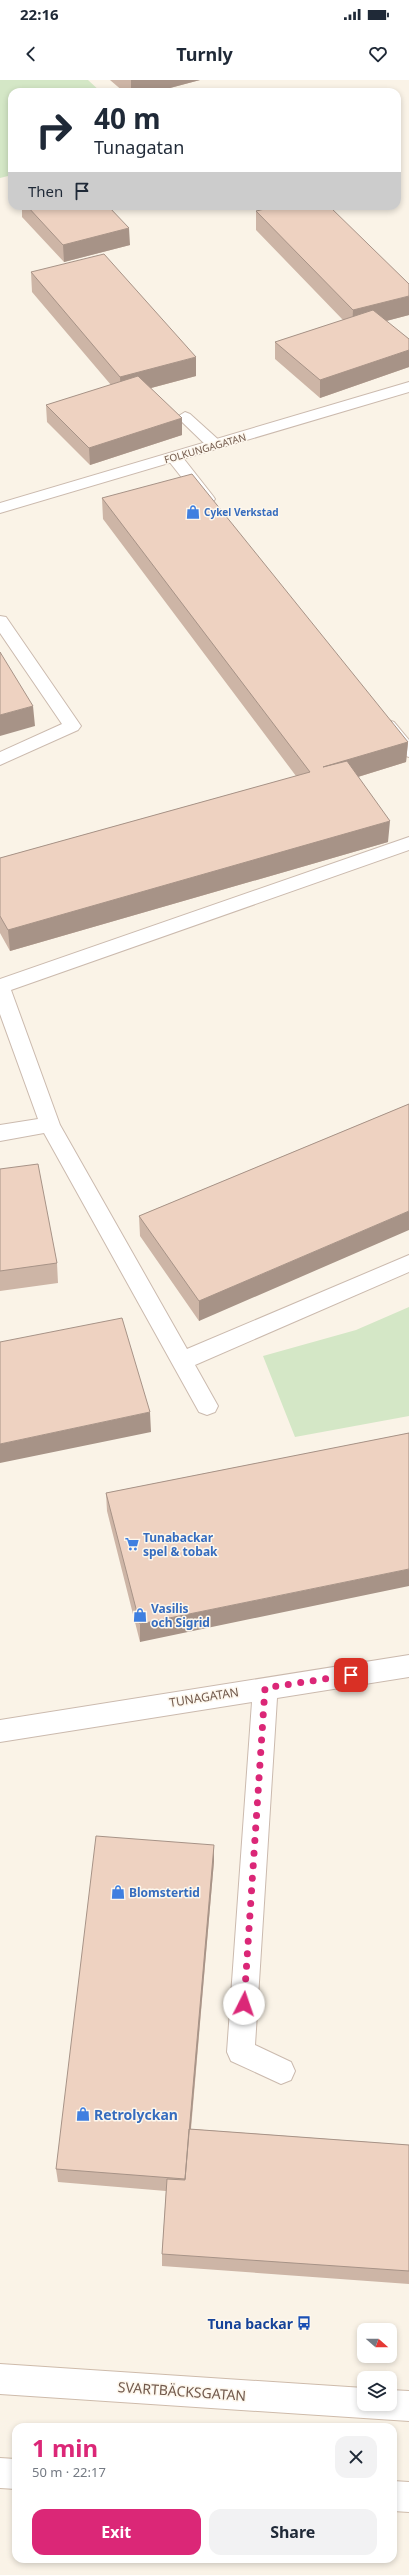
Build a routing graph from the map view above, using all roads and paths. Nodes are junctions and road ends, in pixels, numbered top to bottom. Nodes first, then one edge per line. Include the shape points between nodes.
1 (409, 387) edge
2 (185, 417) dead end
3 (216, 445) junction
4 (174, 457) junction
5 (0, 508) edge
6 (218, 512) edge
7 (0, 621) edge
8 (380, 715) edge
9 (409, 751) edge
10 (0, 759) edge
11 (409, 843) edge
12 (0, 986) edge
13 (50, 1125) junction
14 (0, 1133) edge
15 (409, 1263) edge
16 (182, 1361) junction
17 (207, 1406) dead end
18 (409, 1666) edge
19 (265, 1688) junction
20 (0, 1731) edge
21 (281, 2071) dead end
22 (0, 2379) edge
23 (357, 2403) edge
24 (397, 2405) edge
25 (409, 2406) edge
26 (0, 2473) edge
27 (12, 2474) edge
28 (397, 2496) edge
29 (409, 2497) edge

1 - 3 street, FOLKUNGAGATAN
2 - 3 street
3 - 4 street, FOLKUNGAGATAN
4 - 5 street, FOLKUNGAGATAN
4 - 6 street
7 - 10 street via 72,726
8 - 9 street
11 - 12 street
12 - 13 street
13 - 14 street
13 - 16 street
15 - 16 street
16 - 17 street
18 - 19 street, TUNAGATAN
19 - 20 street, TUNAGATAN
19 - 21 street via 241,2052
22 - 23 street, SVARTBÄCKSGATAN
24 - 25 street
26 - 27 street
28 - 29 street

